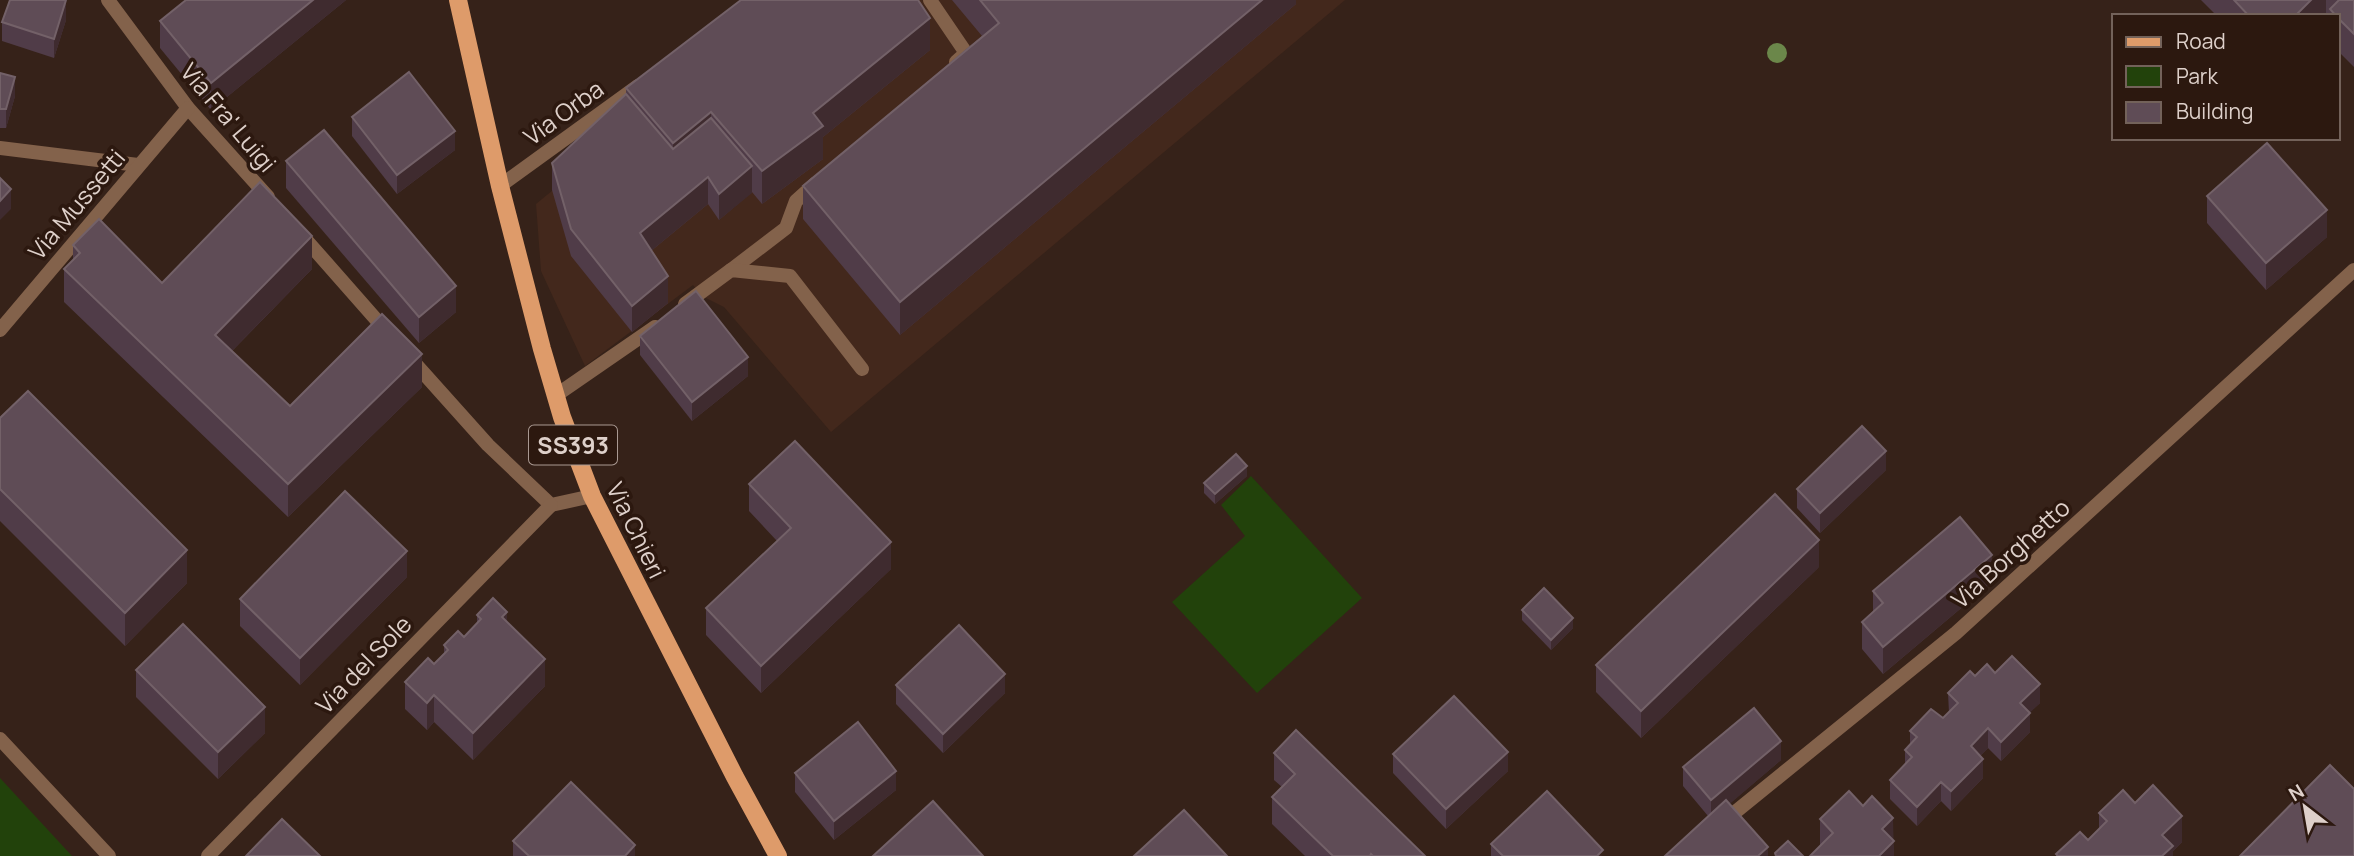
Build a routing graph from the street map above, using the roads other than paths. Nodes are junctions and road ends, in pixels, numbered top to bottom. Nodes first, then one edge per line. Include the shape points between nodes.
1 (108, 0) edge
2 (458, 0) edge
3 (930, 0) edge
4 (946, 70) edge
5 (652, 76) edge
6 (188, 108) junction
7 (0, 149) edge
8 (138, 165) junction
9 (826, 174) edge
10 (500, 186) junction
11 (732, 270) junction
12 (2354, 270) edge
13 (0, 330) edge
14 (862, 369) dead end
15 (555, 396) junction
16 (592, 496) junction
17 (551, 505) junction
18 (0, 739) edge
19 (1711, 832) edge
20 (109, 856) edge
21 (208, 856) edge
22 (778, 856) edge

1 - 6 street, Via Fra' Luigi
2 - 10 main road, Via Chieri / SS393
3 - 4 street via 966,53
5 - 10 street, Via Orba
6 - 8 street, Via Mussetti
6 - 17 street, Via Fra' Luigi via 488,445
7 - 8 street
8 - 13 street, Via Mussetti
9 - 11 street via 796,201 786,228
10 - 15 main road, Via Chieri / SS393
11 - 14 street via 790,276
11 - 15 street
12 - 19 street, Via Borghetto via 1956,633
15 - 16 main road, Via Chieri / SS393
16 - 17 street
16 - 22 main road, Via Chieri / SS393
17 - 21 street, Via del Sole
18 - 20 street

